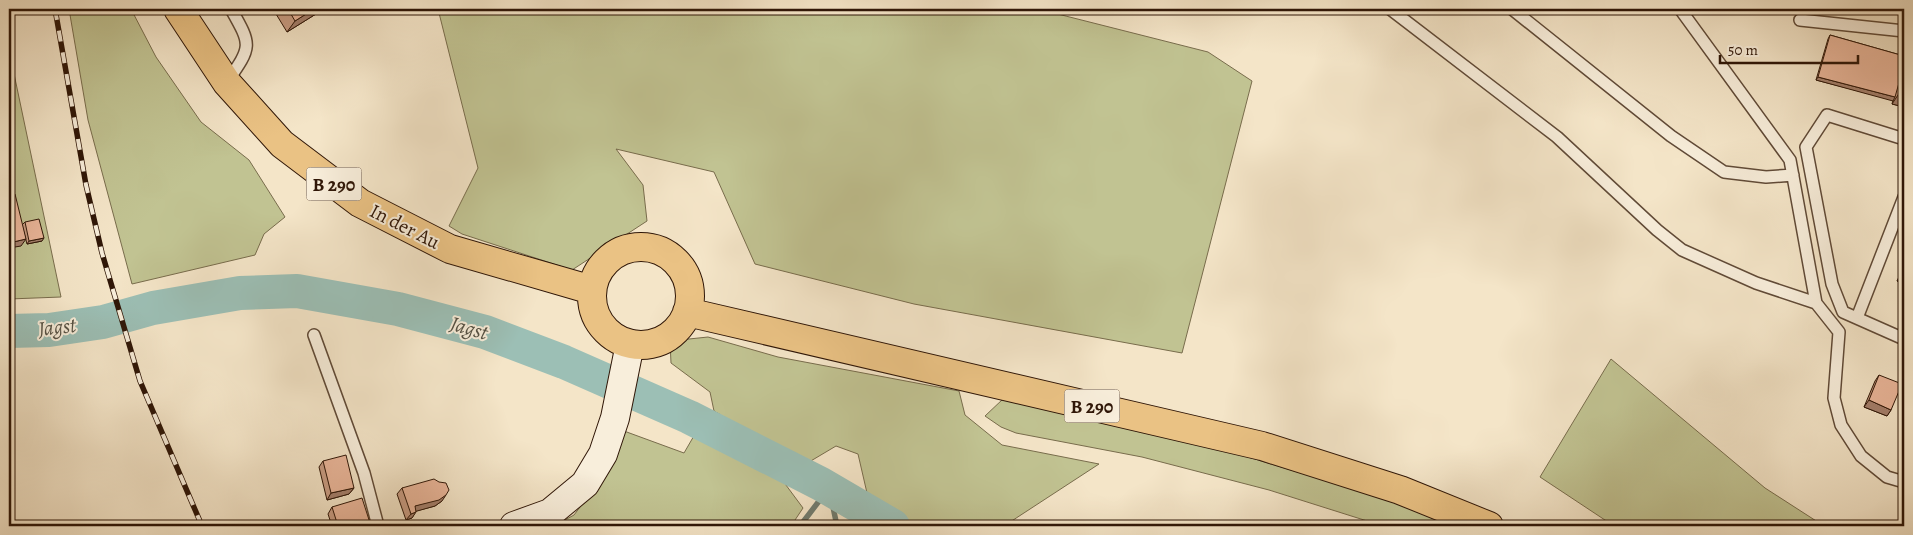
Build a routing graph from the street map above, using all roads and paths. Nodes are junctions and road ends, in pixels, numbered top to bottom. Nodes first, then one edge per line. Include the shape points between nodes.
1 (178, 9) edge
2 (231, 9) edge
3 (1390, 9) edge
4 (1512, 9) edge
5 (1680, 9) edge
6 (1800, 20) dead end
7 (1904, 31) edge
8 (227, 83) junction
9 (1904, 139) edge
10 (1792, 175) junction
11 (1904, 197) edge
12 (592, 290) junction
13 (1816, 303) junction
14 (687, 312) junction
15 (1857, 318) junction
16 (314, 335) dead end
17 (1904, 339) edge
18 (627, 356) junction
19 (1904, 482) edge
20 (378, 526) edge
21 (514, 526) edge
22 (1489, 526) edge

1 - 8 main road, In der Au / B 290
2 - 8 lane via 247,38 244,58
3 - 13 lane via 1557,137 1682,250 1756,283
4 - 10 lane via 1671,136 1724,172 1766,178
5 - 10 lane via 1790,160
6 - 7 lane
8 - 12 main road, In der Au / B 290 via 282,144 360,203 450,248
9 - 15 lane via 1827,115 1806,147 1832,284 1843,312
10 - 13 lane
11 - 15 lane
12 - 14 main road via 597,274 620,252 636,247 653,248 680,266 690,296
12 - 18 main road via 595,311 605,330 616,338
13 - 19 lane via 1839,332 1834,398 1841,425 1861,456 1887,477
14 - 18 main road via 670,335
14 - 22 main road, B 290 via 1262,446 1400,490
15 - 17 lane
16 - 20 lane via 364,473
18 - 21 main road via 615,418 603,454 585,484 550,513

